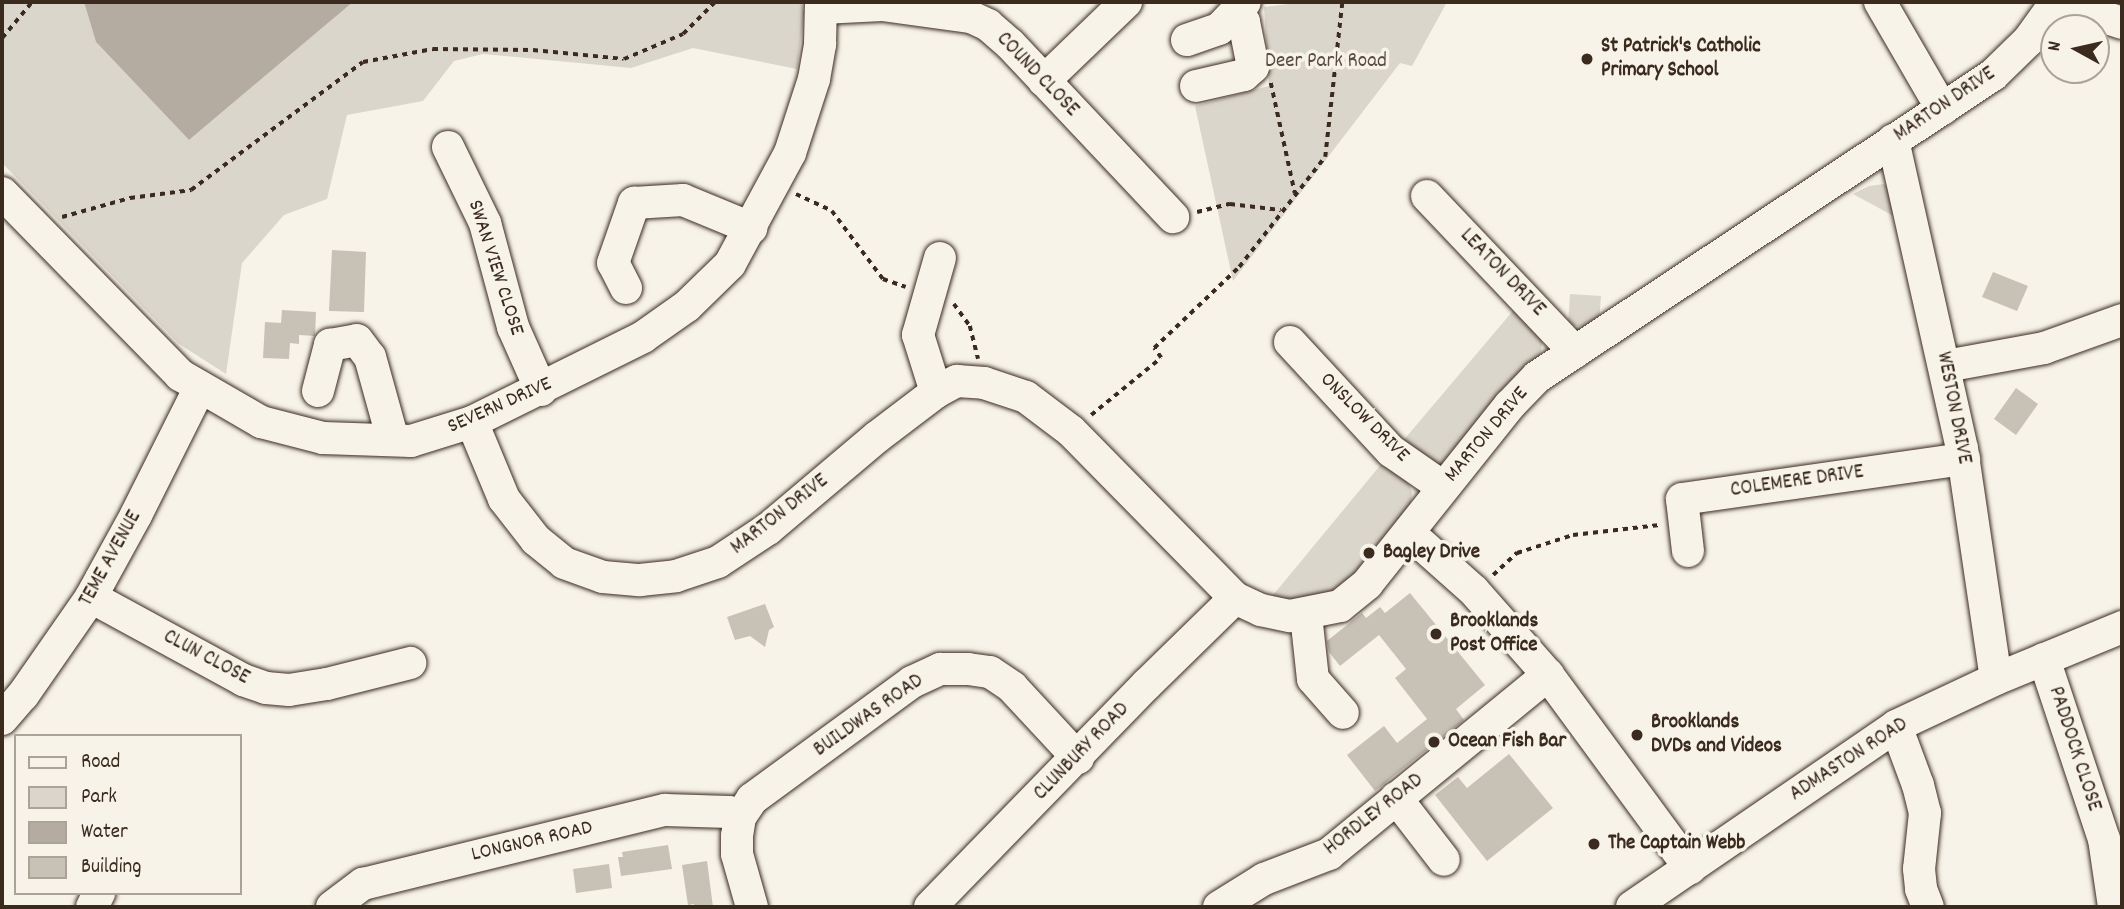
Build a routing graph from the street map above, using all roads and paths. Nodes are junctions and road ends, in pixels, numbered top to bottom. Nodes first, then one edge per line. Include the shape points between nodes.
1 (32, 2) edge
2 (715, 2) edge
3 (1126, 2) edge
4 (1342, 2) edge
5 (1880, 2) edge
6 (2058, 2) edge
7 (821, 5) edge
8 (1241, 7) edge
9 (2122, 23) edge
10 (2, 38) edge
11 (1186, 40) dead end
12 (1252, 67) junction
13 (1044, 80) junction
14 (1196, 86) dead end
15 (1942, 108) junction
16 (1893, 140) junction
17 (448, 147) dead end
18 (775, 183) junction
19 (1295, 193) junction
20 (1427, 196) dead end
21 (13, 210) edge
22 (1281, 210) junction
23 (1173, 217) joint
24 (751, 228) junction
25 (940, 258) dead end
26 (626, 288) dead end
27 (941, 300) junction
28 (2122, 320) edge
29 (1290, 342) dead end
30 (1575, 352) junction
31 (1946, 366) junction
32 (984, 383) junction
33 (200, 387) junction
34 (541, 390) junction
35 (318, 391) dead end
36 (936, 392) junction
37 (472, 422) junction
38 (1070, 432) junction
39 (393, 440) junction
40 (1964, 459) junction
41 (1443, 488) junction
42 (1409, 533) junction
43 (1687, 537) joint
44 (1475, 591) junction
45 (91, 597) junction
46 (1235, 598) junction
47 (1306, 615) junction
48 (2122, 627) edge
49 (2044, 659) junction
50 (410, 663) dead end
51 (1548, 675) junction
52 (1996, 679) junction
53 (1343, 713) dead end
54 (2, 719) edge
55 (1896, 726) junction
56 (1078, 758) junction
57 (1396, 799) junction
58 (740, 817) junction
59 (2113, 837) edge
60 (1444, 860) dead end
61 (1690, 868) junction
62 (332, 907) edge
63 (752, 907) edge
64 (930, 907) edge
65 (1219, 907) edge
66 (1632, 907) edge
67 (1928, 907) edge
68 (2113, 907) edge

1 - 10 path
2 - 21 path via 683,34 624,59 533,50 433,49 363,62 191,190
3 - 13 street
4 - 19 path via 1325,157
5 - 15 street
6 - 9 street
6 - 15 street, MARTON DRIVE via 2028,41 1993,75
7 - 13 street, COUND CLOSE via 882,5 971,17 988,25
7 - 18 street, SEVERN DRIVE via 814,79 790,153
8 - 11 street via 1219,29
8 - 12 street
12 - 14 street via 1244,75
12 - 19 path via 1273,85
13 - 23 street, COUND CLOSE
15 - 16 street, MARTON DRIVE
16 - 30 street, MARTON DRIVE
16 - 31 street, WESTON DRIVE
17 - 34 street, SWAN VIEW CLOSE via 485,223 513,327
18 - 24 street, SEVERN DRIVE
18 - 27 path via 832,211 883,279
19 - 22 path
20 - 30 street, LEATON DRIVE
21 - 33 street, SEVERN DRIVE via 180,375
22 - 23 path via 1230,204
22 - 38 path via 1239,267 1154,348 1161,358
24 - 26 street via 683,200 627,194 613,263
24 - 34 street, SEVERN DRIVE via 730,264 687,306 643,337
25 - 27 street
27 - 32 path via 970,326
27 - 36 street via 918,335
28 - 31 street via 2043,348
29 - 41 street, ONSLOW DRIVE via 1391,451
30 - 41 street, MARTON DRIVE via 1537,377
31 - 40 street, WESTON DRIVE
32 - 36 street, MARTON DRIVE via 957,381
32 - 38 street, MARTON DRIVE via 1026,397
33 - 39 street, SEVERN DRIVE via 261,422 323,438
33 - 45 street, TEME AVENUE
34 - 37 street, SEVERN DRIVE
35 - 39 street via 330,345 357,340 370,357
36 - 37 street, MARTON DRIVE via 768,529 718,562 676,576 640,580 603,577 564,564 536,540 504,499
37 - 39 street, SEVERN DRIVE via 411,441
38 - 46 street, MARTON DRIVE
40 - 43 street, COLEMERE DRIVE via 1682,499
40 - 52 street, WESTON DRIVE
41 - 42 street, MARTON DRIVE
42 - 44 street
42 - 47 street, MARTON DRIVE via 1367,584 1340,606
43 - 44 path via 1573,535 1517,554
44 - 51 street
45 - 50 street, CLUN CLOSE via 243,680 266,688 289,690 327,684
45 - 54 street, TEME AVENUE
46 - 47 street, MARTON DRIVE via 1274,614
46 - 56 street, CLUNBURY ROAD
47 - 53 street via 1313,679
48 - 49 street, ADMASTON ROAD
49 - 52 street, ADMASTON ROAD
49 - 59 street, PADDOCK CLOSE
51 - 57 street, HORDLEY ROAD
51 - 61 street
52 - 55 street, ADMASTON ROAD
55 - 61 street, ADMASTON ROAD
55 - 67 street via 1925,813 1919,869
56 - 58 street, BUILDWAS ROAD via 1012,687 990,673 940,669 912,682 752,799
56 - 64 street, CLUNBURY ROAD
57 - 60 street
57 - 65 street, HORDLEY ROAD via 1329,854 1264,879
58 - 62 street, LONGNOR ROAD via 729,812 666,810 363,884
58 - 63 street via 737,854
59 - 68 street, PADDOCK CLOSE
61 - 66 street, ADMASTON ROAD

